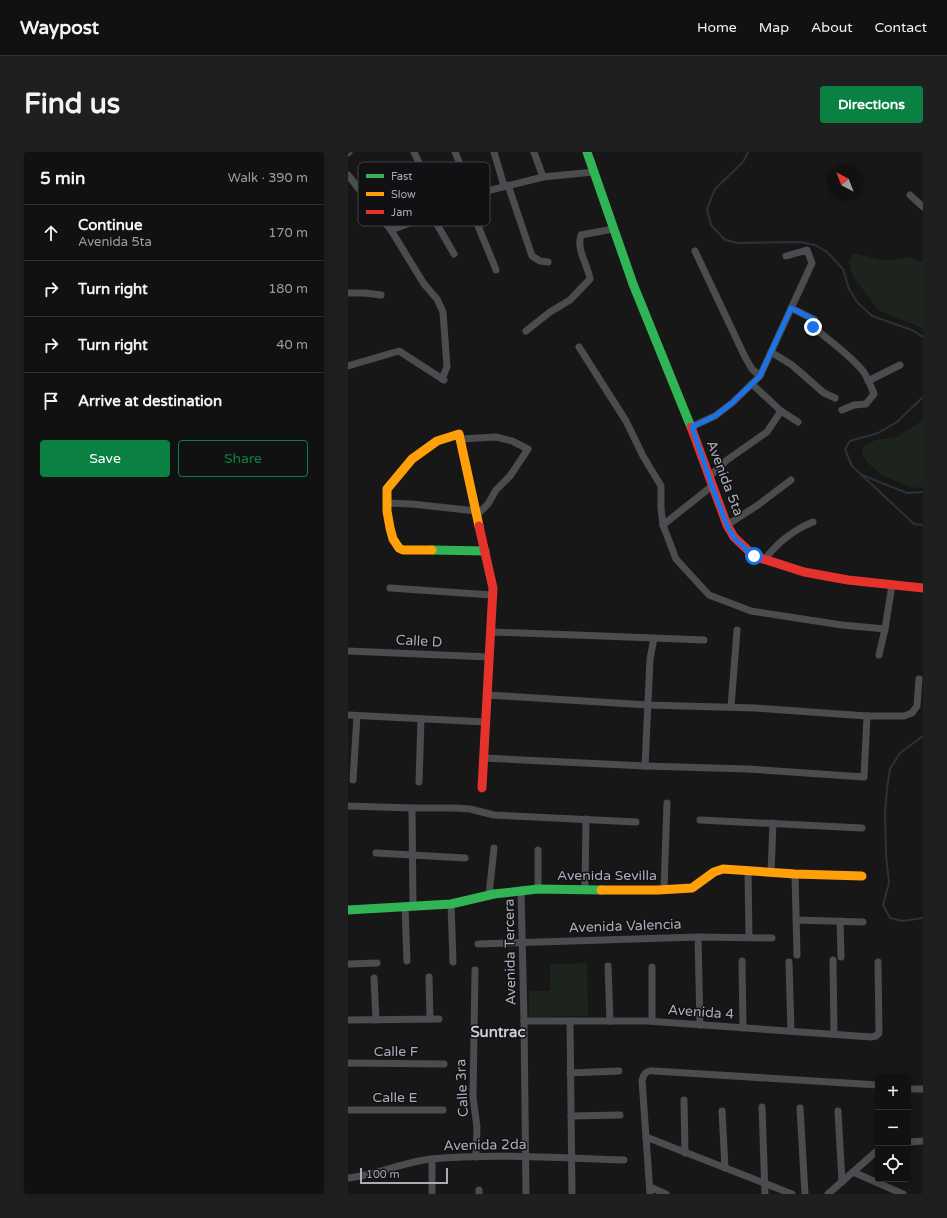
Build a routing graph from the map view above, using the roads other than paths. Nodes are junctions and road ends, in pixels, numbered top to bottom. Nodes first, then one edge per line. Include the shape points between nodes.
1 (414, 152) edge
2 (455, 152) edge
3 (494, 152) edge
4 (534, 152) edge
5 (587, 152) edge
6 (418, 162) edge
7 (458, 162) edge
8 (594, 172) junction
9 (348, 175) edge
10 (543, 177) junction
11 (506, 186) junction
12 (358, 188) edge
13 (490, 190) edge
14 (910, 195) dead end
15 (923, 207) edge
16 (388, 226) edge
17 (402, 226) edge
18 (438, 226) edge
19 (477, 226) edge
20 (613, 229) junction
21 (391, 230) junction
22 (695, 251) dead end
23 (454, 254) dead end
24 (786, 256) dead end
25 (548, 262) dead end
26 (496, 270) dead end
27 (348, 293) edge
28 (381, 295) dead end
29 (791, 308) junction
30 (526, 332) dead end
31 (579, 346) dead end
32 (771, 352) junction
33 (900, 365) dead end
34 (348, 366) edge
35 (760, 376) junction
36 (868, 382) junction
37 (752, 384) junction
38 (835, 398) dead end
39 (842, 410) dead end
40 (782, 411) junction
41 (798, 422) dead end
42 (692, 427) junction
43 (460, 439) junction
44 (709, 477) junction
45 (791, 480) dead end
46 (712, 486) junction
47 (387, 503) junction
48 (477, 513) junction
49 (813, 522) dead end
50 (663, 525) junction
51 (727, 525) junction
52 (485, 550) junction
53 (764, 560) junction
54 (892, 585) junction
55 (390, 588) dead end
56 (921, 588) edge
57 (492, 595) junction
58 (885, 629) junction
59 (737, 630) dead end
60 (491, 632) junction
61 (654, 638) junction
62 (704, 640) dead end
63 (348, 651) edge
64 (879, 655) dead end
65 (490, 658) junction
66 (919, 679) dead end
67 (488, 695) junction
68 (648, 705) junction
69 (731, 707) junction
70 (348, 715) edge
71 (357, 716) junction
72 (867, 716) junction
73 (421, 719) junction
74 (486, 722) junction
75 (484, 758) junction
76 (645, 766) junction
77 (353, 780) dead end
78 (419, 782) dead end
79 (482, 788) dead end
80 (667, 803) dead end
81 (348, 806) edge
82 (412, 808) junction
83 (586, 819) junction
84 (700, 820) dead end
85 (636, 822) dead end
86 (773, 823) junction
87 (862, 828) dead end
88 (494, 848) dead end
89 (538, 850) dead end
90 (376, 854) dead end
91 (413, 854) junction
92 (465, 858) dead end
93 (748, 870) junction
94 (772, 872) junction
95 (795, 874) junction
96 (862, 876) dead end
97 (538, 889) junction
98 (586, 889) junction
99 (664, 889) junction
100 (521, 890) junction
101 (490, 895) junction
102 (451, 904) junction
103 (409, 906) junction
104 (348, 910) edge
105 (796, 920) junction
106 (840, 921) junction
107 (863, 922) dead end
108 (698, 937) junction
109 (750, 937) junction
110 (772, 938) dead end
111 (522, 942) junction
112 (478, 944) dead end
113 (797, 956) dead end
114 (841, 957) dead end
115 (833, 960) dead end
116 (407, 961) dead end
117 (742, 961) dead end
118 (377, 962) dead end
119 (453, 962) dead end
120 (789, 962) dead end
121 (878, 962) dead end
122 (348, 964) edge
123 (608, 966) dead end
124 (652, 967) dead end
125 (475, 970) dead end
126 (429, 977) dead end
127 (374, 978) dead end
128 (439, 1019) dead end
129 (348, 1020) edge
130 (376, 1020) junction
131 (430, 1020) junction
132 (524, 1021) junction
133 (570, 1021) junction
134 (610, 1021) junction
135 (652, 1021) junction
136 (700, 1025) junction
137 (743, 1028) junction
138 (791, 1031) junction
139 (834, 1034) junction
140 (348, 1063) edge
141 (444, 1064) dead end
142 (619, 1071) dead end
143 (570, 1073) junction
144 (875, 1086) edge
145 (911, 1089) edge
146 (923, 1089) edge
147 (684, 1100) dead end
148 (762, 1107) dead end
149 (800, 1108) dead end
150 (348, 1110) edge
151 (443, 1110) dead end
152 (722, 1111) dead end
153 (838, 1111) dead end
154 (620, 1115) dead end
155 (571, 1116) junction
156 (646, 1137) junction
157 (923, 1141) edge
158 (911, 1142) edge
159 (685, 1153) junction
160 (875, 1153) edge
161 (476, 1157) junction
162 (525, 1157) junction
163 (571, 1158) junction
164 (432, 1159) junction
165 (624, 1160) dead end
166 (725, 1168) junction
167 (853, 1172) junction
168 (348, 1178) edge
169 (842, 1182) junction
170 (764, 1183) junction
171 (650, 1191) edge
172 (432, 1194) edge
173 (526, 1194) edge
174 (572, 1194) edge
175 (666, 1194) edge
176 (765, 1194) edge
177 (792, 1194) edge
178 (805, 1194) edge
179 (828, 1194) edge
180 (903, 1194) edge

1 - 6 street
2 - 7 street
3 - 11 street
4 - 10 street
5 - 8 street, Avenida 5ta
8 - 10 street
8 - 20 street, Avenida 5ta
9 - 12 street
10 - 11 street
11 - 13 street
11 - 25 street via 532,256
14 - 15 street
16 - 21 street
17 - 21 street
18 - 23 street
19 - 26 street
20 - 30 street via 581,236 582,259 590,279 570,300 550,312
20 - 42 street, Avenida 5ta
21 - 34 street via 443,312 446,367 443,379 399,350
22 - 35 street via 745,357
24 - 29 street via 807,250 812,263
27 - 28 street
29 - 32 street
29 - 36 street via 815,320 813,327 863,371
31 - 50 street via 626,421 661,486
32 - 35 street
32 - 38 street via 792,365 824,393
33 - 36 street
35 - 37 street
36 - 39 street via 874,394 866,404
37 - 40 street
37 - 42 street via 715,416
40 - 41 street
40 - 44 street via 766,432 727,460
42 - 44 street, Avenida 5ta
43 - 47 street via 459,434 437,441 412,459 387,489
43 - 48 street
43 - 48 street via 496,436 528,449 488,504
44 - 46 street, Avenida 5ta
45 - 51 street
46 - 50 street
46 - 51 street, Avenida 5ta
47 - 48 street
47 - 52 street via 393,538 402,550
48 - 52 street
49 - 53 street via 784,538
50 - 58 street via 676,559 709,595 751,611
51 - 53 street, Avenida 5ta via 734,538 754,556
52 - 57 street via 493,588
53 - 54 street, Avenida 5ta via 804,572
54 - 56 street, Avenida 5ta
54 - 58 street
55 - 57 street
57 - 60 street
58 - 64 street
59 - 69 street
60 - 61 street
60 - 65 street
61 - 62 street
61 - 68 street via 650,659
63 - 65 street, Calle D
65 - 67 street
66 - 72 street via 917,706 912,712 904,716
67 - 68 street
67 - 74 street
68 - 69 street
68 - 76 street
69 - 72 street
70 - 71 street
71 - 73 street
71 - 77 street
72 - 76 street via 864,777 748,769
73 - 74 street
73 - 78 street
74 - 75 street
75 - 76 street
75 - 79 street
80 - 99 street
81 - 82 street
82 - 83 street via 470,809 494,815
82 - 91 street
83 - 85 street
83 - 98 street
84 - 86 street
86 - 87 street
86 - 94 street
88 - 101 street
89 - 97 street
90 - 91 street
91 - 92 street
91 - 103 street
93 - 94 street, Avenida Sevilla
93 - 99 street, Avenida Sevilla via 717,870 692,888
93 - 109 street
94 - 95 street, Avenida Sevilla
95 - 96 street, Avenida Sevilla
95 - 105 street
97 - 98 street, Avenida Sevilla
97 - 100 street, Avenida Sevilla
98 - 99 street, Avenida Sevilla
100 - 101 street, Avenida Sevilla
100 - 111 street, Avenida Tercera
101 - 102 street, Avenida Sevilla
102 - 103 street, Avenida Sevilla
102 - 119 street
103 - 104 street, Avenida Sevilla
103 - 116 street
105 - 106 street
105 - 113 street
106 - 107 street
106 - 114 street
108 - 109 street, Avenida Valencia
108 - 111 street, Avenida Valencia
108 - 136 street
109 - 110 street, Avenida Valencia
111 - 112 street, Avenida Valencia
111 - 132 street, Avenida Tercera
115 - 139 street
117 - 137 street
118 - 122 street
120 - 138 street
121 - 139 street, Avenida 4 via 879,1033 871,1037
123 - 134 street
124 - 135 street
125 - 161 street, Calle 3ra via 473,1097 478,1126
126 - 131 street
127 - 130 street
128 - 131 street
129 - 130 street
130 - 131 street
132 - 133 street, Avenida 4
132 - 162 street, Avenida Tercera
133 - 134 street, Avenida 4
133 - 143 street
134 - 135 street, Avenida 4
135 - 136 street, Avenida 4
136 - 137 street, Avenida 4
137 - 138 street, Avenida 4
138 - 139 street, Avenida 4
140 - 141 street, Calle F
142 - 143 street
143 - 155 street
144 - 156 street via 650,1070 642,1080
145 - 146 street
147 - 159 street
148 - 170 street
149 - 178 street
150 - 151 street, Calle E
152 - 166 street
153 - 169 street
154 - 155 street
155 - 163 street
156 - 159 street
156 - 171 street
157 - 158 street
159 - 166 street
160 - 167 street
161 - 162 street, Avenida 2da
161 - 164 street, Avenida 2da
162 - 163 street, Avenida 2da
162 - 173 street, Avenida Tercera
163 - 165 street, Avenida 2da
163 - 174 street
164 - 168 street, Avenida 2da
164 - 172 street
166 - 170 street
167 - 169 street
167 - 180 street
169 - 179 street
170 - 176 street
170 - 177 street
171 - 175 street

